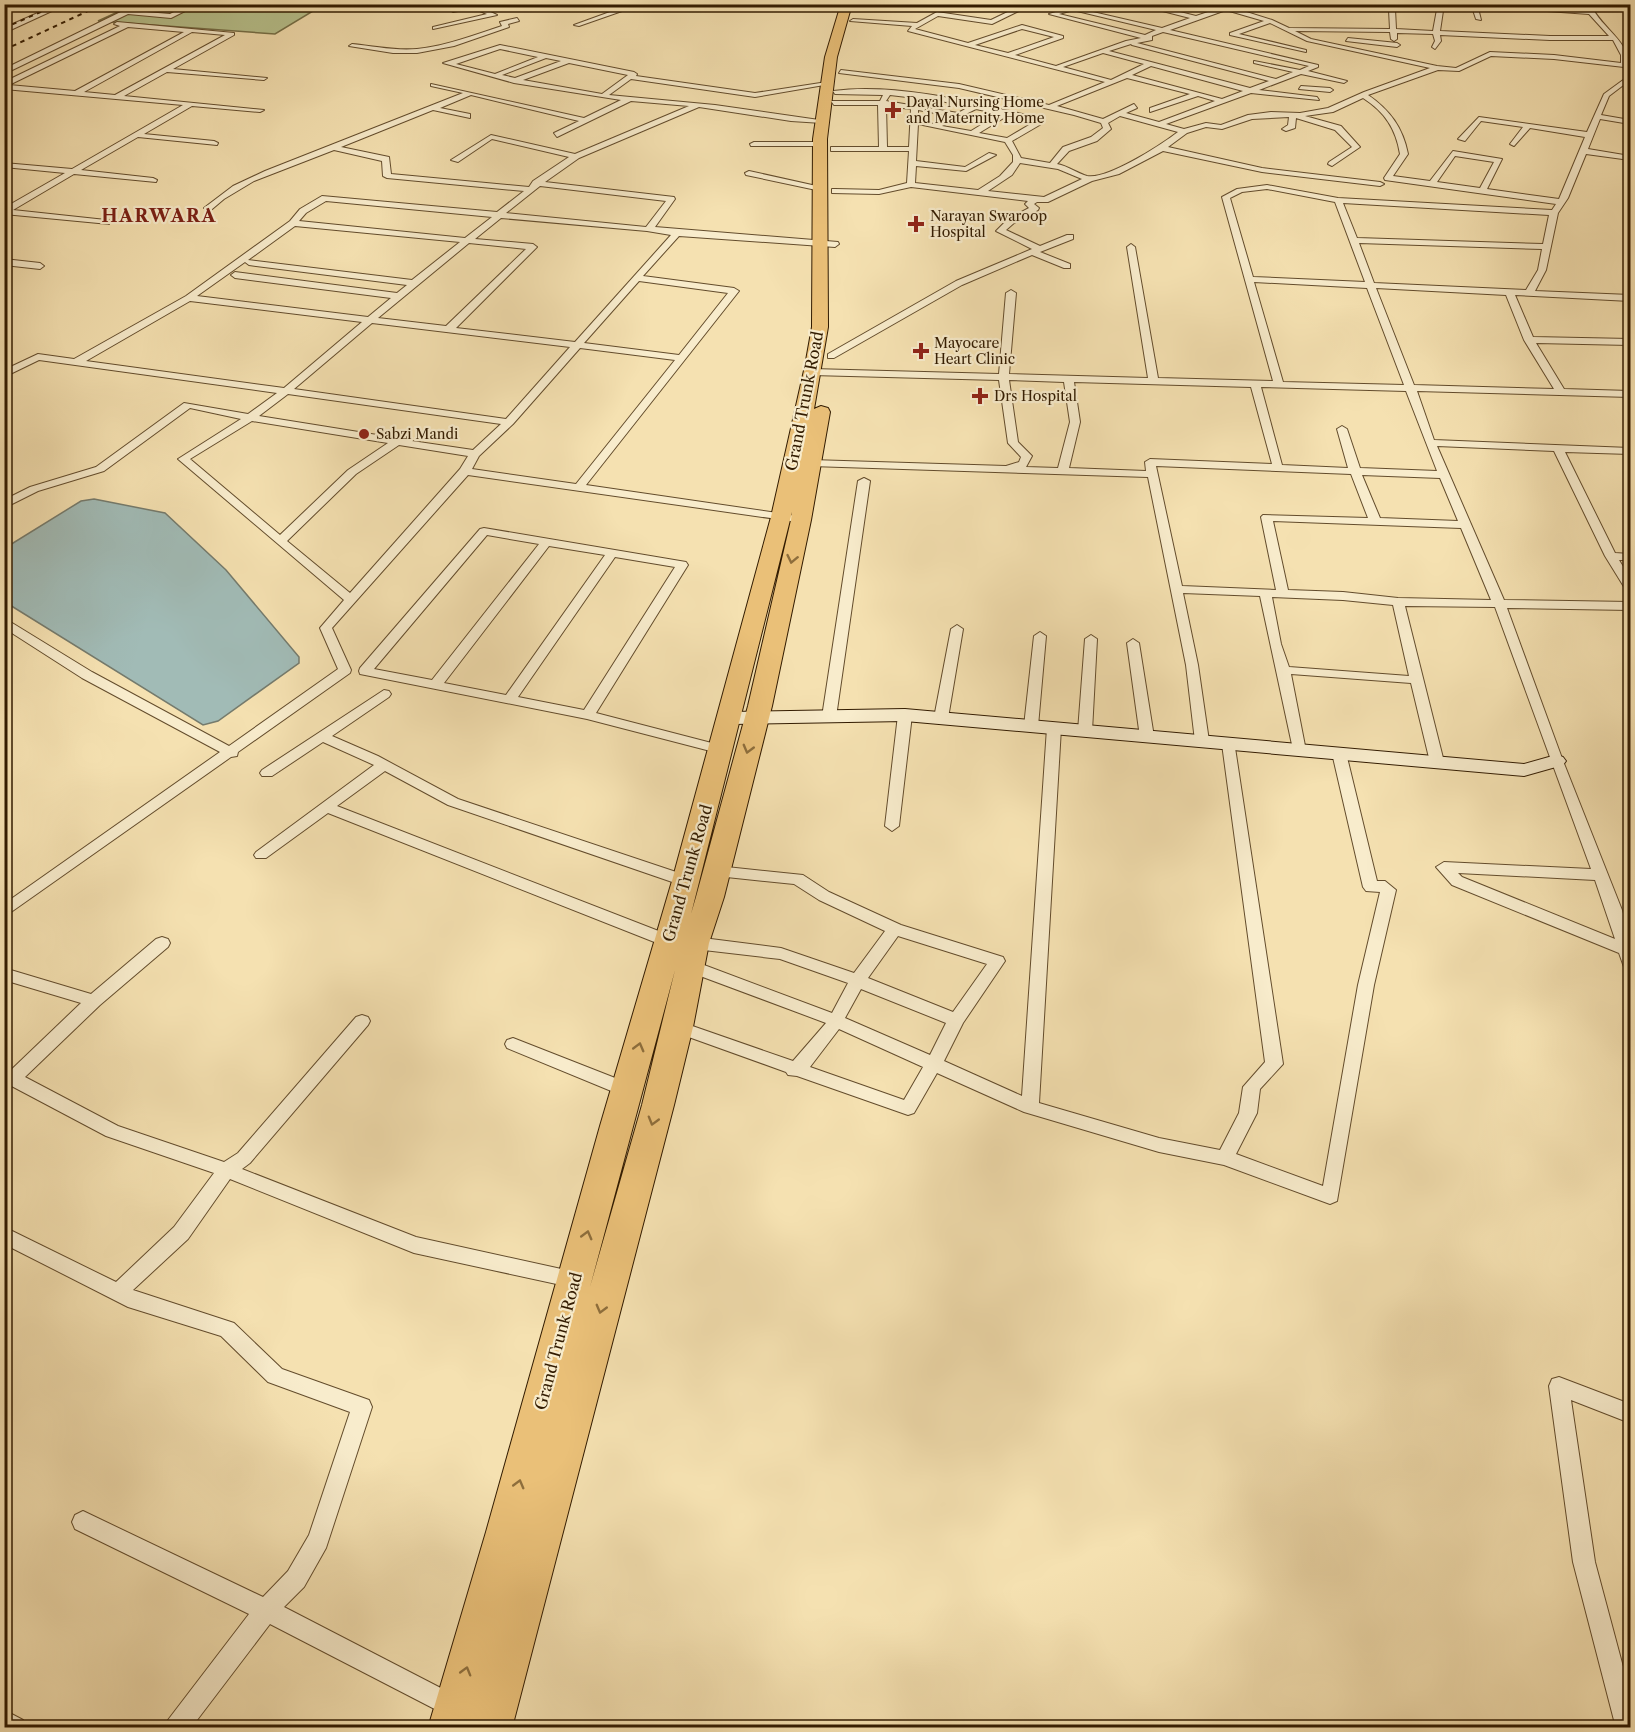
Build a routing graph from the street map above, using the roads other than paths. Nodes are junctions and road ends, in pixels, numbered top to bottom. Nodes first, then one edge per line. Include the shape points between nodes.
1 (64, 4) edge
2 (133, 4) edge
3 (143, 4) edge
4 (196, 4) edge
5 (481, 4) edge
6 (639, 4) edge
7 (1030, 4) edge
8 (1138, 4) edge
9 (1213, 4) edge
10 (1236, 4) edge
11 (1372, 4) edge
12 (1441, 4) edge
13 (1474, 4) edge
14 (470, 5) edge
15 (1090, 5) edge
16 (1544, 7) edge
17 (1070, 8) junction
18 (1227, 8) junction
19 (1588, 8) edge
20 (453, 10) dead end
21 (852, 10) edge
22 (1118, 11) dead end
23 (127, 12) junction
24 (492, 15) junction
25 (1548, 17) dead end
26 (1147, 18) dead end
27 (1196, 18) junction
28 (1479, 19) dead end
29 (1270, 21) junction
30 (96, 22) junction
31 (105, 23) junction
32 (127, 25) junction
33 (577, 25) dead end
34 (919, 25) junction
35 (1176, 25) junction
36 (435, 28) dead end
37 (1290, 28) junction
38 (192, 30) junction
39 (1163, 30) junction
40 (1392, 30) junction
41 (4, 31) edge
42 (1436, 33) junction
43 (1149, 37) junction
44 (1537, 37) junction
45 (1619, 39) junction
46 (1169, 40) dead end
47 (1309, 40) junction
48 (1128, 42) junction
49 (1324, 43) junction
50 (968, 45) junction
51 (1397, 45) junction
52 (352, 46) dead end
53 (1435, 47) dead end
54 (1236, 49) junction
55 (1102, 51) junction
56 (1304, 51) junction
57 (528, 53) junction
58 (1221, 54) dead end
59 (1009, 55) junction
60 (546, 56) junction
61 (1211, 58) dead end
62 (1567, 58) junction
63 (1243, 59) dead end
64 (1286, 59) junction
65 (509, 60) dead end
66 (1407, 61) junction
67 (568, 62) junction
68 (1200, 62) junction
69 (1150, 64) junction
70 (4, 66) edge
71 (1058, 67) junction
72 (489, 68) dead end
73 (1437, 68) junction
74 (1629, 68) edge
75 (166, 70) junction
76 (4, 72) edge
77 (479, 72) junction
78 (1297, 73) junction
79 (1125, 75) junction
80 (495, 76) junction
81 (631, 77) junction
82 (1630, 77) edge
83 (264, 78) dead end
84 (891, 78) junction
85 (514, 81) junction
86 (1277, 81) junction
87 (1344, 81) dead end
88 (1112, 82) junction
89 (1226, 84) junction
90 (1268, 84) junction
91 (433, 85) dead end
92 (4, 86) edge
93 (1330, 90) dead end
94 (1252, 91) junction
95 (470, 93) junction
96 (888, 93) junction
97 (75, 94) junction
98 (1196, 95) junction
99 (1364, 95) junction
100 (603, 96) junction
101 (116, 97) junction
102 (631, 99) junction
103 (1317, 99) dead end
104 (1223, 101) junction
105 (882, 103) junction
106 (190, 104) junction
107 (698, 105) junction
108 (977, 106) junction
109 (1134, 106) dead end
110 (915, 107) junction
111 (1049, 107) junction
112 (432, 108) junction
113 (830, 109) junction
114 (260, 110) dead end
115 (1064, 110) junction
116 (1153, 110) dead end
117 (1006, 112) junction
118 (1120, 114) junction
119 (959, 115) junction
120 (1293, 115) junction
121 (467, 116) dead end
122 (1598, 117) junction
123 (586, 121) junction
124 (915, 121) junction
125 (1040, 121) junction
126 (1104, 122) junction
127 (1630, 122) edge
128 (1160, 124) junction
129 (1528, 126) junction
130 (935, 127) junction
131 (1286, 129) dead end
132 (1184, 131) junction
133 (971, 134) junction
134 (136, 135) junction
135 (557, 135) dead end
136 (1589, 135) junction
137 (1462, 139) dead end
138 (1008, 140) junction
139 (214, 143) dead end
140 (754, 144) dead end
141 (1514, 144) dead end
142 (333, 148) junction
143 (1162, 148) junction
144 (913, 149) junction
145 (883, 150) junction
146 (1583, 151) junction
147 (992, 155) dead end
148 (576, 156) junction
149 (1630, 158) edge
150 (455, 160) dead end
151 (1017, 160) junction
152 (912, 163) junction
153 (1332, 164) dead end
154 (4, 165) edge
155 (1052, 165) junction
156 (24, 167) junction
157 (74, 172) junction
158 (14, 173) dead end
159 (749, 173) dead end
160 (1388, 178) junction
161 (1089, 179) junction
162 (153, 180) dead end
163 (1380, 184) junction
164 (1432, 184) junction
165 (911, 185) junction
166 (533, 186) junction
167 (828, 190) junction
168 (1482, 192) junction
169 (979, 193) junction
170 (1035, 199) junction
171 (1333, 200) junction
172 (1560, 202) junction
173 (1371, 203) junction
174 (208, 208) dead end
175 (5, 212) edge
176 (1554, 213) junction
177 (497, 216) junction
178 (106, 222) dead end
179 (293, 222) junction
180 (645, 229) dead end
181 (677, 233) junction
182 (1070, 237) dead end
183 (468, 240) junction
184 (1353, 240) junction
185 (828, 243) junction
186 (1131, 247) dead end
187 (1545, 247) junction
188 (1036, 250) junction
189 (4, 262) edge
190 (249, 262) dead end
191 (40, 266) dead end
192 (1067, 266) dead end
193 (235, 275) dead end
194 (637, 278) junction
195 (1249, 279) junction
196 (414, 283) junction
197 (1365, 285) junction
198 (1509, 292) junction
199 (1529, 293) junction
200 (1011, 294) dead end
201 (400, 296) junction
202 (189, 298) junction
203 (1630, 298) edge
204 (372, 320) junction
205 (449, 329) junction
206 (1529, 340) junction
207 (1630, 342) edge
208 (578, 344) junction
209 (682, 358) junction
210 (76, 362) junction
211 (822, 366) junction
212 (1004, 373) junction
213 (4, 374) edge
214 (1068, 378) junction
215 (1153, 378) junction
216 (1278, 382) junction
217 (1255, 384) junction
218 (1410, 387) junction
219 (286, 391) junction
220 (1561, 392) junction
221 (1630, 394) edge
222 (250, 418) junction
223 (509, 422) junction
224 (1342, 429) dead end
225 (400, 440) junction
226 (1430, 443) junction
227 (1558, 448) junction
228 (1630, 451) edge
229 (475, 454) junction
230 (811, 463) junction
231 (844, 464) junction
232 (880, 465) junction
233 (1010, 468) junction
234 (1278, 468) junction
235 (465, 471) junction
236 (1063, 471) junction
237 (1355, 471) junction
238 (1152, 474) junction
239 (1443, 475) junction
240 (864, 481) junction
241 (579, 487) junction
242 (4, 505) edge
243 (791, 518) junction
244 (1376, 521) junction
245 (1465, 525) junction
246 (280, 541) junction
247 (546, 542) junction
248 (612, 553) junction
249 (1611, 556) junction
250 (1630, 556) edge
251 (1630, 587) edge
252 (1177, 590) junction
253 (1265, 593) junction
254 (1282, 594) junction
255 (351, 600) junction
256 (1398, 602) junction
257 (1500, 605) junction
258 (1630, 606) edge
259 (4, 622) edge
260 (957, 629) dead end
261 (1040, 636) dead end
262 (1091, 639) dead end
263 (1133, 643) dead end
264 (1284, 670) junction
265 (1417, 680) junction
266 (435, 685) junction
267 (384, 694) dead end
268 (510, 699) junction
269 (588, 715) junction
270 (905, 715) junction
271 (830, 717) junction
272 (743, 718) junction
273 (941, 718) junction
274 (1031, 726) junction
275 (1054, 728) junction
276 (1085, 731) junction
277 (321, 736) junction
278 (1147, 736) junction
279 (1202, 741) junction
280 (1228, 744) junction
281 (722, 750) junction
282 (1299, 751) junction
283 (232, 753) junction
284 (1339, 753) junction
285 (1556, 761) junction
286 (1437, 762) junction
287 (384, 765) junction
288 (267, 773) dead end
289 (326, 807) junction
290 (892, 825) dead end
291 (261, 855) dead end
292 (717, 871) junction
293 (1601, 875) junction
294 (686, 880) junction
295 (1614, 910) junction
296 (4, 912) edge
297 (1630, 912) edge
298 (895, 929) junction
299 (668, 941) junction
300 (162, 943) dead end
301 (693, 954) junction
302 (1628, 957) edge
303 (4, 974) edge
304 (857, 981) junction
305 (94, 1001) junction
306 (834, 1020) junction
307 (956, 1020) junction
308 (362, 1021) dead end
309 (678, 1027) junction
310 (513, 1044) dead end
311 (934, 1064) junction
312 (794, 1070) junction
313 (9, 1076) edge
314 (627, 1090) junction
315 (1030, 1107) junction
316 (1225, 1158) junction
317 (226, 1170) junction
318 (4, 1235) edge
319 (575, 1280) junction
320 (118, 1292) junction
321 (1630, 1413) edge
322 (83, 1522) dead end
323 (266, 1610) junction
324 (452, 1718) edge
325 (4, 1722) edge
326 (15, 1728) edge
327 (176, 1728) edge
328 (490, 1728) edge
329 (1628, 1728) edge

1 - 41 street
2 - 30 street
3 - 23 street
4 - 23 street via 171,16
5 - 14 street
6 - 33 street
7 - 34 street via 992,22 937,14
8 - 27 street
9 - 18 street
10 - 18 street
11 - 40 street via 1392,9
12 - 42 street
13 - 28 street
14 - 20 street
14 - 24 street
15 - 17 street
15 - 22 street
16 - 19 street
16 - 25 street
17 - 39 street
17 - 43 street via 1052,14
18 - 27 street
18 - 29 street
19 - 45 street
21 - 34 street
21 - 113 highway, Grand Trunk Road via 831,57
23 - 31 street
24 - 36 street
24 - 52 street via 519,21 419,51
26 - 35 street
27 - 35 street
29 - 37 street
29 - 56 street via 1232,34
30 - 31 street
30 - 70 street
31 - 32 street
31 - 76 street
32 - 38 street
32 - 92 street
34 - 50 street via 910,30
35 - 39 street
37 - 40 street
37 - 47 street
38 - 75 street via 232,34
38 - 97 street
39 - 43 street
39 - 54 street
40 - 42 street
40 - 51 street
42 - 44 street
42 - 53 street
43 - 46 street
43 - 48 street
44 - 45 street
44 - 62 street via 1566,48
45 - 74 street
47 - 49 street
47 - 51 street
48 - 55 street
48 - 68 street
49 - 56 street
49 - 66 street
50 - 59 street
50 - 59 street via 1022,27 1061,37
51 - 66 street
54 - 58 street
54 - 64 street
55 - 69 street
55 - 71 street
56 - 64 street
57 - 60 street
57 - 65 street
57 - 77 street via 500,47 448,64
59 - 71 street
60 - 67 street
60 - 80 street
61 - 68 street
62 - 73 street via 1490,54 1457,70
62 - 74 street
63 - 78 street
64 - 78 street via 1316,66
66 - 73 street
67 - 81 street via 634,74
67 - 85 street
68 - 86 street
69 - 79 street
69 - 89 street
71 - 88 street
72 - 77 street
73 - 99 street
75 - 83 street
75 - 101 street
77 - 80 street
78 - 86 street
78 - 87 street
79 - 88 street
79 - 98 street
80 - 85 street
81 - 100 street
81 - 113 street
82 - 122 street via 1606,95
84 - 96 street
84 - 111 street via 959,86
84 - 113 street
85 - 100 street
86 - 90 street
88 - 111 street
89 - 94 street
89 - 98 street
90 - 93 street
90 - 94 street
91 - 95 street
92 - 97 street
94 - 103 street
94 - 104 street
95 - 112 street
95 - 123 street
96 - 105 street
96 - 108 street
96 - 113 street
97 - 101 street
98 - 104 street
98 - 116 street
99 - 120 street via 1330,110
99 - 160 street via 1384,108 1399,129 1404,154
100 - 102 street
101 - 106 street
102 - 107 street
102 - 123 street
104 - 128 street
105 - 110 street
105 - 113 street
105 - 145 street
106 - 114 street
106 - 134 street
107 - 113 street via 762,113 779,119
107 - 148 street
108 - 117 street
108 - 119 street
109 - 118 street
110 - 119 street
110 - 124 street
111 - 115 street
112 - 121 street
112 - 142 street
113 - 140 street
113 - 145 street
113 - 167 highway, Grand Trunk Road
115 - 125 street
115 - 126 street
117 - 125 street
117 - 133 street
118 - 126 street
118 - 128 street
119 - 130 street
120 - 131 street via 1292,126
120 - 132 street via 1261,115 1222,127 1206,125
120 - 153 street via 1338,128 1356,147
122 - 127 street
122 - 136 street
123 - 135 street
124 - 130 street
124 - 144 street
125 - 138 street
126 - 155 street via 1107,129 1094,139 1066,149
128 - 132 street
129 - 136 street
129 - 137 street via 1479,119
129 - 141 street
130 - 133 street
132 - 143 street
133 - 138 street
134 - 139 street
134 - 157 street
136 - 146 street
138 - 151 street
142 - 166 street via 386,159 387,176
142 - 174 street via 245,184
143 - 161 street via 1116,172
143 - 163 street via 1262,171
144 - 145 street
144 - 152 street
146 - 149 street
146 - 172 street
147 - 152 street via 966,169
148 - 150 street via 491,137
148 - 166 street
151 - 155 street
151 - 169 street via 1003,178
152 - 165 street
154 - 156 street
155 - 161 street
156 - 157 street
156 - 158 street
157 - 162 street
157 - 175 street
159 - 167 street
160 - 163 street
160 - 164 street
161 - 170 street via 1045,200
163 - 173 street via 1374,189
164 - 168 street
164 - 168 street via 1453,153 1499,161
165 - 167 street via 879,192
165 - 169 street
166 - 177 street
166 - 181 street via 671,199 649,229
167 - 185 highway, Grand Trunk Road
168 - 172 street
169 - 170 street
170 - 188 street via 1029,204 1035,208 1011,220 1000,231
171 - 173 street
171 - 184 street
171 - 195 street via 1271,186 1226,197
171 - 197 street
172 - 176 street
173 - 176 street
175 - 178 street
176 - 187 street
177 - 179 street via 326,198
177 - 180 street
177 - 183 street
179 - 183 street
179 - 202 street
181 - 185 street
181 - 194 street
182 - 188 street
183 - 196 street
183 - 205 street via 533,247
184 - 187 street
184 - 197 street
185 - 211 highway, Grand Trunk Road via 820,327
186 - 215 street
187 - 199 street via 1542,270
188 - 192 street
188 - 211 street via 959,283
189 - 191 street
190 - 196 street
193 - 201 street
194 - 208 street
194 - 209 street via 734,291
195 - 197 street
195 - 216 street
196 - 201 street
197 - 198 street
197 - 216 street via 1398,382
197 - 218 street
198 - 199 street
198 - 206 street
199 - 203 street
200 - 212 street
201 - 204 street
202 - 204 street
202 - 210 street
204 - 205 street
204 - 219 street
205 - 208 street
206 - 207 street
206 - 220 street
208 - 209 street
208 - 223 street
209 - 241 street
210 - 213 street via 38,357
210 - 219 street
211 - 212 street
211 - 230 highway, Grand Trunk Road
211 - 243 highway, Grand Trunk Road
212 - 214 street
212 - 215 street
212 - 233 street via 1013,443 1027,456 1024,464
214 - 215 street
214 - 236 street via 1075,422
215 - 216 street
215 - 217 street
216 - 217 street
216 - 218 street
217 - 234 street
218 - 220 street
218 - 226 street
219 - 222 street
219 - 223 street
220 - 221 street
222 - 225 street
222 - 242 street via 189,405 100,469 34,489
222 - 246 street via 183,459
223 - 229 street
224 - 237 street
225 - 229 street
225 - 246 street via 352,472
226 - 227 street
226 - 239 street
227 - 228 street
227 - 249 street
229 - 235 street
230 - 231 street
230 - 243 highway, Grand Trunk Road
231 - 232 street
231 - 240 street
232 - 233 street
232 - 240 street
233 - 236 street
234 - 237 street
234 - 238 street via 1150,462
235 - 241 street
235 - 255 street
236 - 238 street
237 - 239 street
237 - 244 street
238 - 252 street
239 - 245 street
240 - 271 street
241 - 243 street
243 - 272 highway, Grand Trunk Road
244 - 245 street
244 - 254 street via 1267,517
245 - 257 street
246 - 255 street
247 - 248 street
247 - 266 street
247 - 266 street via 484,531 365,671
248 - 268 street
248 - 269 street via 682,565
249 - 250 street
249 - 251 street
252 - 253 street
252 - 279 street
253 - 254 street
253 - 264 street
254 - 256 street
255 - 283 street via 326,628 345,670
256 - 257 street
256 - 265 street
257 - 258 street
257 - 285 street
259 - 283 street via 94,679
260 - 273 street
261 - 274 street
262 - 276 street
263 - 278 street
264 - 265 street
264 - 282 street
265 - 286 street
266 - 268 street
267 - 277 street
268 - 269 street
269 - 281 street
270 - 271 street
270 - 273 street
270 - 290 street
271 - 272 street
272 - 281 highway, Grand Trunk Road
272 -> 292 highway, Grand Trunk Road
273 - 274 street
274 - 275 street
275 - 276 street
275 - 315 street
276 - 278 street
277 - 287 street
277 - 288 street
278 - 279 street
279 - 280 street
280 - 282 street
280 - 316 street via 1274,1064 1252,1088 1248,1113
281 - 294 highway, Grand Trunk Road
282 - 284 street
283 - 296 street
284 - 286 street
284 - 316 street via 1371,887 1380,885 1388,890 1366,986 1330,1196
285 - 286 street via 1524,770
285 - 293 street
287 - 289 street
287 - 294 street via 453,802
289 - 291 street
289 - 299 street
292 - 298 street via 798,879 824,896
292 - 301 highway, Grand Trunk Road
293 - 295 street
293 - 302 street via 1444,867 1457,881
294 - 299 highway, Grand Trunk Road
295 - 297 street
295 - 302 street
298 - 304 street
298 - 307 street via 997,962
314 -> 299 highway, Grand Trunk Road
300 - 305 street
301 - 304 street via 781,954
301 - 306 street
301 - 309 highway, Grand Trunk Road
303 - 305 street
304 - 306 street
304 - 307 street
305 - 313 street
306 - 311 street
306 - 312 street
307 - 311 street
308 - 317 street via 244,1158
309 - 312 street
309 -> 328 highway, Grand Trunk Road
310 - 314 street
311 - 312 street via 908,1108
311 - 315 street
313 - 317 street via 112,1131
319 -> 314 highway, Grand Trunk Road
315 - 316 street via 1160,1145
317 - 319 street via 414,1245
317 - 320 street via 181,1233
318 - 320 street
324 -> 319 highway, Grand Trunk Road
320 - 323 street via 135,1301 227,1329 275,1376 363,1407 318,1540 296,1580
321 - 329 street via 1559,1386 1584,1562
322 - 323 street
323 - 324 street
323 - 327 street
325 - 326 street

